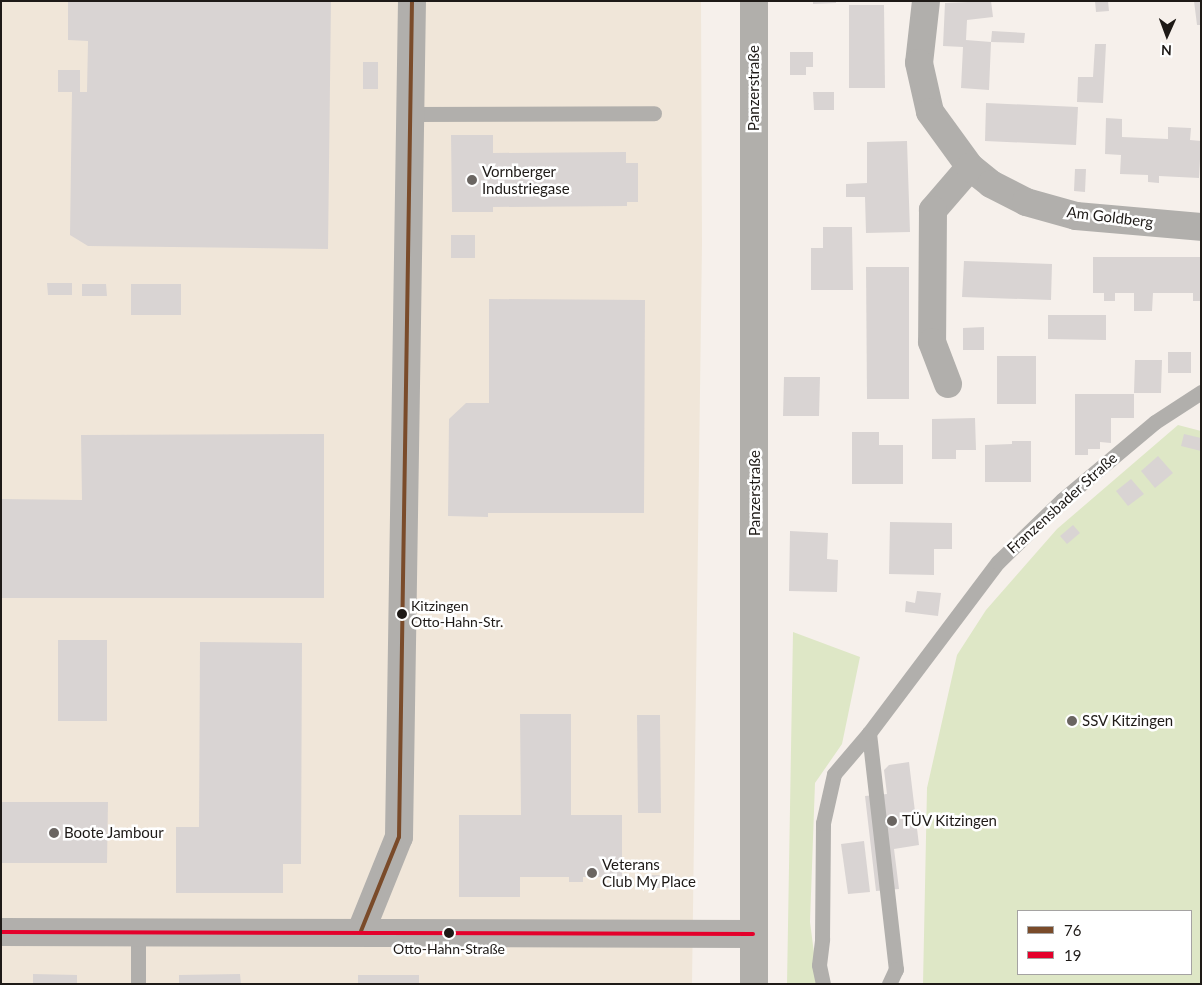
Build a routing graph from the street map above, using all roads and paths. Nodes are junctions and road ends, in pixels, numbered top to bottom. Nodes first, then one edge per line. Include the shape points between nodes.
1 (412, 1) edge
2 (754, 1) edge
3 (926, 1) edge
4 (654, 113) dead end
5 (412, 114) junction
6 (970, 167) junction
7 (1201, 226) edge
8 (948, 384) dead end
9 (1201, 392) edge
10 (869, 733) junction
11 (361, 931) junction
12 (1, 932) edge
13 (138, 933) junction
14 (753, 934) junction
15 (138, 984) edge
16 (754, 984) edge
17 (823, 984) edge
18 (890, 984) edge

1 - 5 street
2 - 14 main road, Panzerstraße
3 - 6 street, Am Goldberg via 919,63 930,112
4 - 5 lane
5 - 11 street via 398,836
6 - 7 street, Am Goldberg via 991,184 1026,202 1076,216
6 - 8 street via 933,210 932,342
9 - 10 lane, Franzensbader Straße via 1155,422 1112,458 1062,500 998,562
10 - 17 lane, Franzensbader Straße via 834,774 823,824 819,965
10 - 18 lane via 896,970
11 - 13 street
11 - 14 street
12 - 13 street
13 - 15 lane
14 - 16 main road, Panzerstraße

